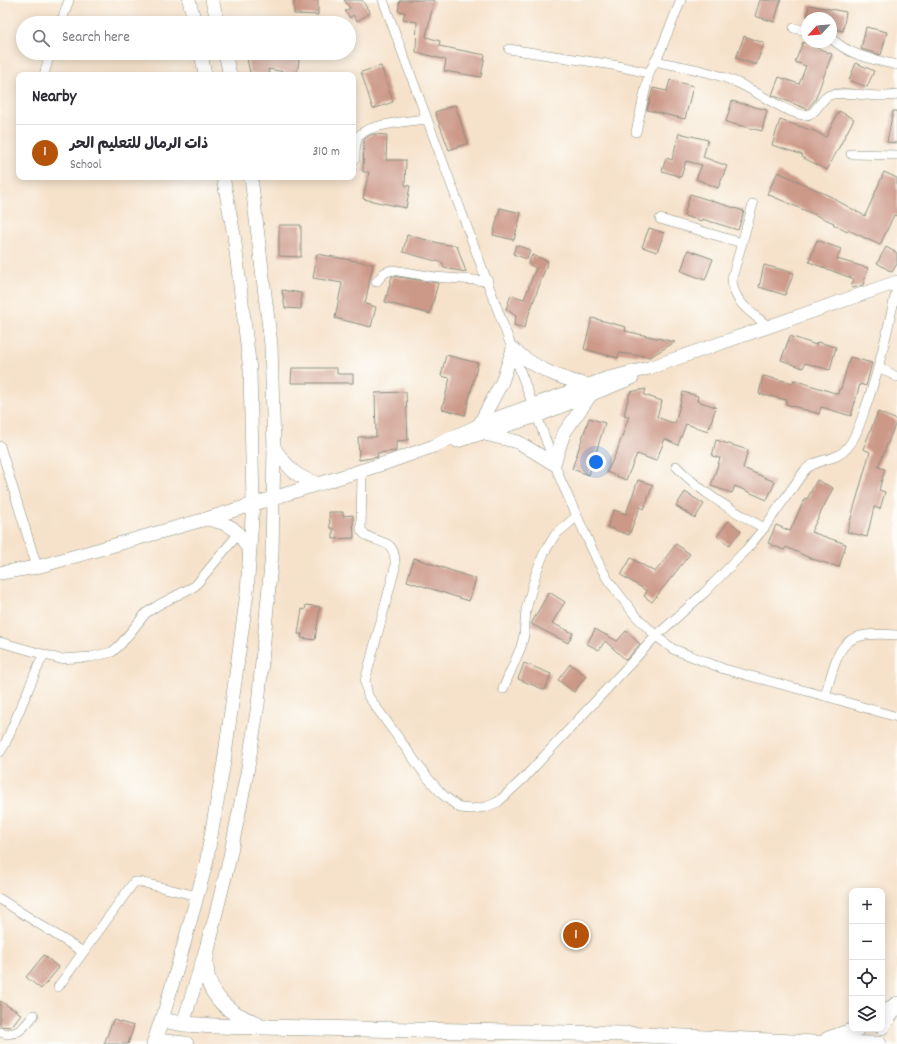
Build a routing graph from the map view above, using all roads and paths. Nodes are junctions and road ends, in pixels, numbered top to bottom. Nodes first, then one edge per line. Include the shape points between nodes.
1 (69, 0) edge
2 (189, 0) edge
3 (212, 0) edge
4 (383, 0) edge
5 (681, 0) edge
6 (63, 16) edge
7 (193, 16) edge
8 (216, 16) edge
9 (794, 28) dead end
10 (801, 29) edge
11 (837, 44) edge
12 (509, 49) dead end
13 (48, 60) edge
14 (202, 60) edge
15 (227, 60) edge
16 (655, 61) junction
17 (897, 65) edge
18 (45, 72) edge
19 (204, 72) edge
20 (229, 72) edge
21 (649, 73) junction
22 (897, 95) edge
23 (426, 119) junction
24 (636, 132) dead end
25 (356, 145) edge
26 (851, 154) dead end
27 (897, 155) edge
28 (224, 180) edge
29 (251, 180) edge
30 (753, 204) dead end
31 (660, 219) dead end
32 (742, 243) junction
33 (488, 281) junction
34 (376, 282) dead end
35 (897, 282) edge
36 (897, 288) edge
37 (769, 327) junction
38 (513, 349) junction
39 (879, 367) junction
40 (897, 377) edge
41 (589, 390) junction
42 (535, 410) junction
43 (481, 429) junction
44 (0, 446) edge
45 (274, 448) junction
46 (554, 464) junction
47 (676, 466) dead end
48 (362, 471) junction
49 (320, 484) junction
50 (274, 498) junction
51 (253, 504) junction
52 (577, 516) junction
53 (206, 519) junction
54 (764, 528) junction
55 (239, 533) junction
56 (249, 551) junction
57 (38, 567) junction
58 (0, 573) edge
59 (897, 635) edge
60 (656, 636) junction
61 (0, 642) edge
62 (43, 655) junction
63 (503, 689) dead end
64 (825, 696) junction
65 (897, 717) edge
66 (0, 752) edge
67 (197, 896) junction
68 (0, 899) edge
69 (212, 929) junction
70 (83, 952) junction
71 (58, 986) dead end
72 (897, 1004) edge
73 (897, 1008) edge
74 (885, 1013) edge
75 (34, 1015) dead end
76 (162, 1020) junction
77 (183, 1024) junction
78 (885, 1024) edge
79 (268, 1028) junction
80 (0, 1032) edge
81 (849, 1032) edge
82 (879, 1032) edge
83 (154, 1042) edge
84 (180, 1044) edge
85 (812, 1044) edge
86 (870, 1044) edge
87 (879, 1044) edge

1 - 6 street
2 - 7 main road
3 - 8 main road
4 - 23 street
5 - 16 street
9 - 10 street
11 - 17 street via 844,50
12 - 21 street
13 - 18 street
14 - 19 main road
15 - 20 main road
16 - 21 street
16 - 22 street via 717,75 804,115 812,113 826,97 835,94 882,97
21 - 24 street
23 - 25 street via 377,126 362,131
23 - 33 street
26 - 27 street
28 - 51 main road via 234,235 250,370
29 - 45 main road via 271,345
30 - 32 street
31 - 32 street
32 - 37 street via 732,287 740,303
33 - 34 street via 435,277 392,270 384,273
33 - 38 street
35 - 37 main road
36 - 39 street
37 - 41 main road
38 - 41 main road via 548,373
38 - 42 street
38 - 43 main road via 502,382
39 - 40 street
39 - 54 street via 861,422 849,447 834,458 811,464
41 - 42 main road
41 - 46 main road via 564,433
42 - 43 main road
42 - 46 street
43 - 46 main road via 518,442
43 - 48 main road
44 - 57 street
45 - 49 main road via 295,475
45 - 50 main road
46 - 52 street
47 - 54 street via 719,502
48 - 49 main road
48 - 60 street via 361,530 390,546 395,559 395,568 365,680 366,688 374,705 426,776 443,795 460,808 486,807 498,802 523,779
49 - 50 main road
50 - 51 main road
50 - 69 main road via 272,553 258,705 229,861
51 - 53 main road
51 - 56 main road
52 - 60 street via 608,580 635,615
52 - 63 street via 555,535 544,553 526,610 521,647
53 - 55 main road via 225,523
53 - 57 main road
54 - 60 street via 704,593
55 - 56 main road
55 - 62 street via 195,586 146,614 112,652 60,659
56 - 67 main road via 247,593 224,762 206,864
57 - 58 main road
59 - 64 street via 860,635 845,642 835,661
60 - 64 street via 673,649 724,669
61 - 62 street
62 - 66 street
64 - 65 street
67 - 70 street via 134,882
67 - 76 main road
68 - 70 street
69 - 77 main road
69 - 79 main road via 206,966 210,984 218,1000 230,1012
70 - 71 street
72 - 74 main road
73 - 78 main road
75 - 80 street via 16,1034
76 - 77 main road
76 - 83 main road
77 - 79 main road
77 - 84 main road
79 - 85 main road via 622,1034
81 - 85 main road
82 - 86 main road
83 - 84 main road
85 - 86 main road
86 - 87 main road

